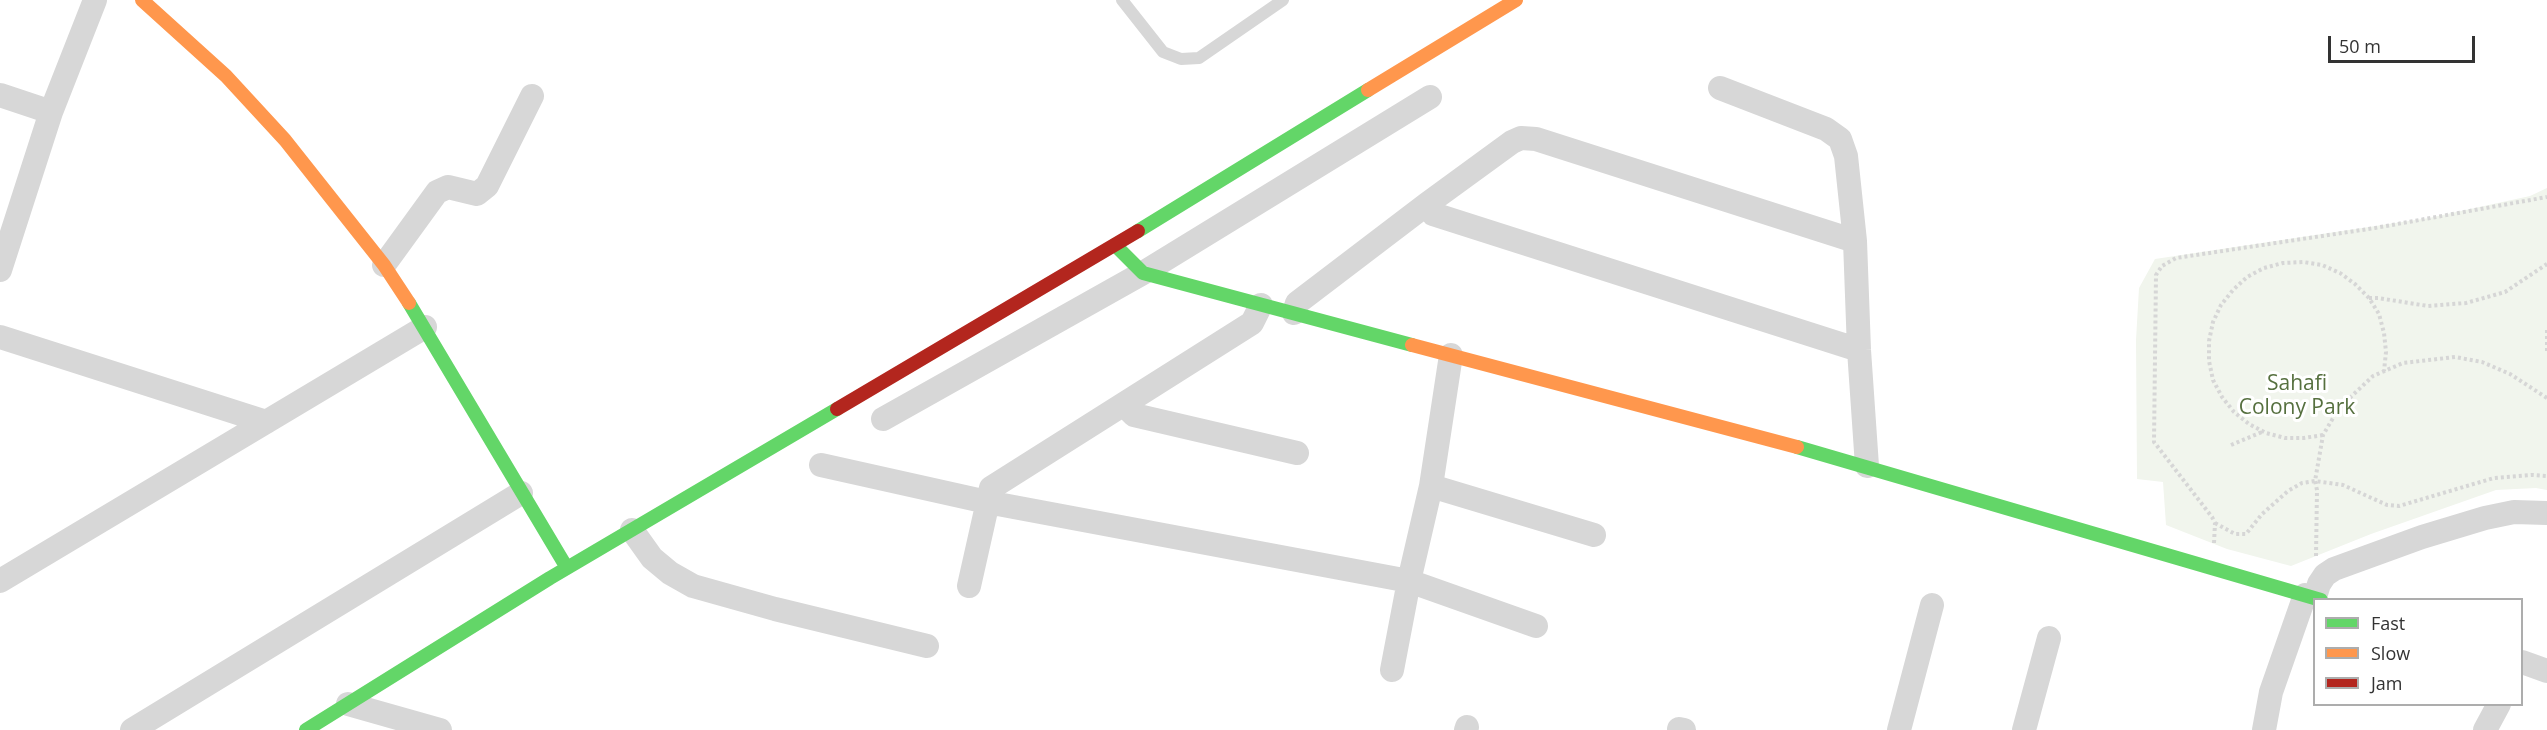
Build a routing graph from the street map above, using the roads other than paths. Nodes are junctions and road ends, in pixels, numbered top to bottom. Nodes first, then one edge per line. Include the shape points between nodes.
1 (95, 0) edge
2 (142, 0) edge
3 (1122, 0) edge
4 (1283, 0) edge
5 (1516, 0) edge
6 (1720, 88) dead end
7 (0, 95) edge
8 (532, 96) dead end
9 (1430, 97) dead end
10 (51, 112) junction
11 (1427, 204) junction
12 (1855, 241) junction
13 (1115, 245) junction
14 (384, 265) junction
15 (0, 270) edge
16 (1143, 273) junction
17 (1261, 305) junction
18 (1294, 313) junction
19 (425, 327) junction
20 (0, 337) edge
21 (1859, 350) junction
22 (1451, 355) junction
23 (1124, 405) junction
24 (883, 419) dead end
25 (266, 422) junction
26 (1297, 453) dead end
27 (821, 465) dead end
28 (1867, 466) junction
29 (1431, 486) junction
30 (521, 493) junction
31 (987, 502) junction
32 (2547, 513) edge
33 (632, 530) junction
34 (1594, 535) dead end
35 (567, 568) junction
36 (0, 581) edge
37 (1410, 581) junction
38 (969, 586) dead end
39 (2313, 597) edge
40 (1932, 605) dead end
41 (1536, 626) dead end
42 (2049, 638) dead end
43 (927, 646) dead end
44 (2523, 662) edge
45 (1392, 670) dead end
46 (2547, 671) edge
47 (348, 704) junction
48 (2498, 706) edge
49 (132, 730) edge
50 (306, 730) edge
51 (440, 730) edge
52 (1899, 730) edge
53 (2024, 730) edge
54 (2264, 730) edge
55 (2485, 730) edge

1 - 10 street
2 - 14 street via 226,76 285,140
3 - 4 lane via 1163,52 1181,59 1199,58
5 - 13 street
6 - 12 street via 1826,129 1840,139 1846,156
7 - 10 street
8 - 14 street via 487,186 477,194 448,188 437,192
9 - 16 street
10 - 15 street
11 - 12 street via 1512,142 1529,137
11 - 18 street via 1297,303
11 - 21 street via 1433,214
12 - 21 street
13 - 16 street
13 - 33 street
14 - 19 street
16 - 17 street
16 - 24 street
17 - 18 street
17 - 23 street via 1252,323
18 - 22 street
19 - 25 street
19 - 30 street
20 - 25 street
21 - 28 street
22 - 28 street
22 - 29 street
23 - 26 street via 1134,415
23 - 31 street via 992,488
25 - 36 street
27 - 31 street
28 - 39 street
29 - 34 street
29 - 37 street
30 - 35 street
30 - 49 street
31 - 37 street
31 - 38 street
32 - 39 street via 2514,512 2485,518 2378,553 2325,575
33 - 35 street
33 - 43 street via 652,558 693,586
35 - 47 street
37 - 41 street
37 - 45 street
39 - 54 street via 2271,692
40 - 52 street
42 - 53 street
44 - 46 street
47 - 50 street
47 - 51 street
48 - 55 street

